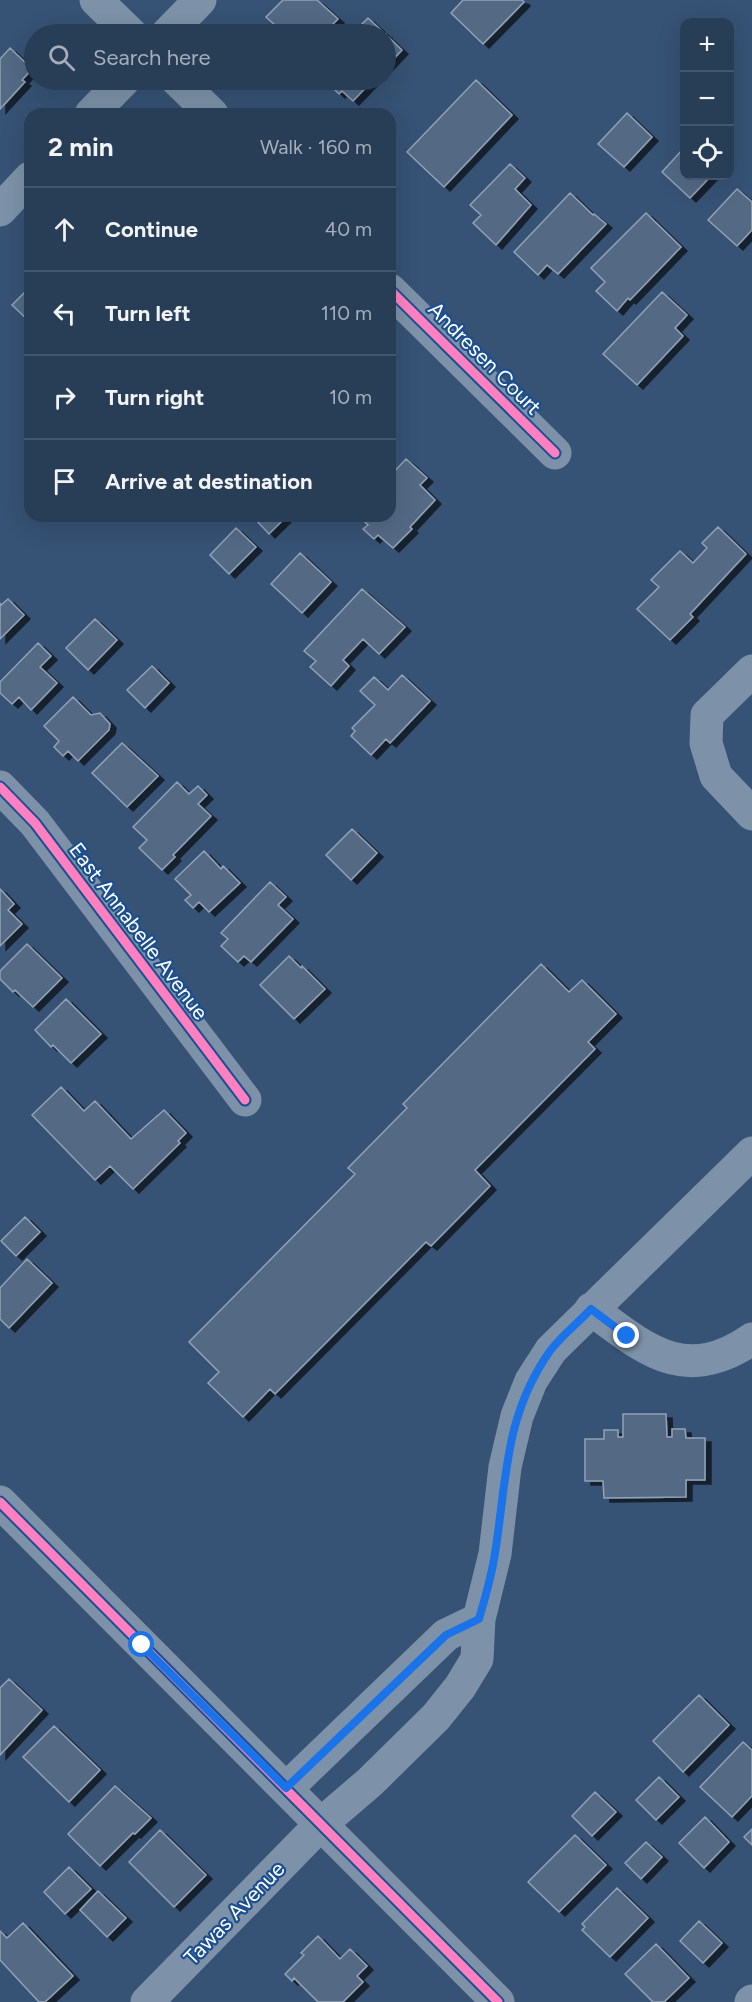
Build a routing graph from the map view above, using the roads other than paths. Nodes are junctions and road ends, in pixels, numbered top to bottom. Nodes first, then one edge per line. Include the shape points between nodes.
1 (96, 0) edge
2 (200, 0) edge
3 (121, 24) edge
4 (177, 24) edge
5 (114, 90) edge
6 (187, 90) edge
7 (97, 108) edge
8 (206, 108) edge
9 (24, 184) edge
10 (0, 210) edge
11 (396, 296) edge
12 (555, 453) dead end
13 (752, 671) edge
14 (0, 787) edge
15 (752, 814) edge
16 (245, 1101) dead end
17 (751, 1158) edge
18 (591, 1309) junction
19 (752, 1339) edge
20 (1, 1505) edge
21 (479, 1619) junction
22 (286, 1788) junction
23 (321, 1824) junction
24 (147, 2002) edge
25 (498, 2002) edge

1 - 3 street
2 - 4 street
5 - 7 street
6 - 8 street
9 - 10 street
11 - 12 street, Andresen Court
13 - 15 street via 706,715 706,743 716,776
14 - 16 street, East Annabelle Avenue via 34,823
17 - 18 street, Tawas Avenue
18 - 19 street via 648,1350 673,1359 700,1361 722,1356
18 - 21 street, Tawas Avenue via 551,1350 531,1381 517,1416 505,1467 495,1554
20 - 22 street
21 - 22 street via 446,1635
21 - 23 street, Tawas Avenue via 477,1659 460,1687 436,1717
22 - 23 street
23 - 24 street, Tawas Avenue
23 - 25 street

